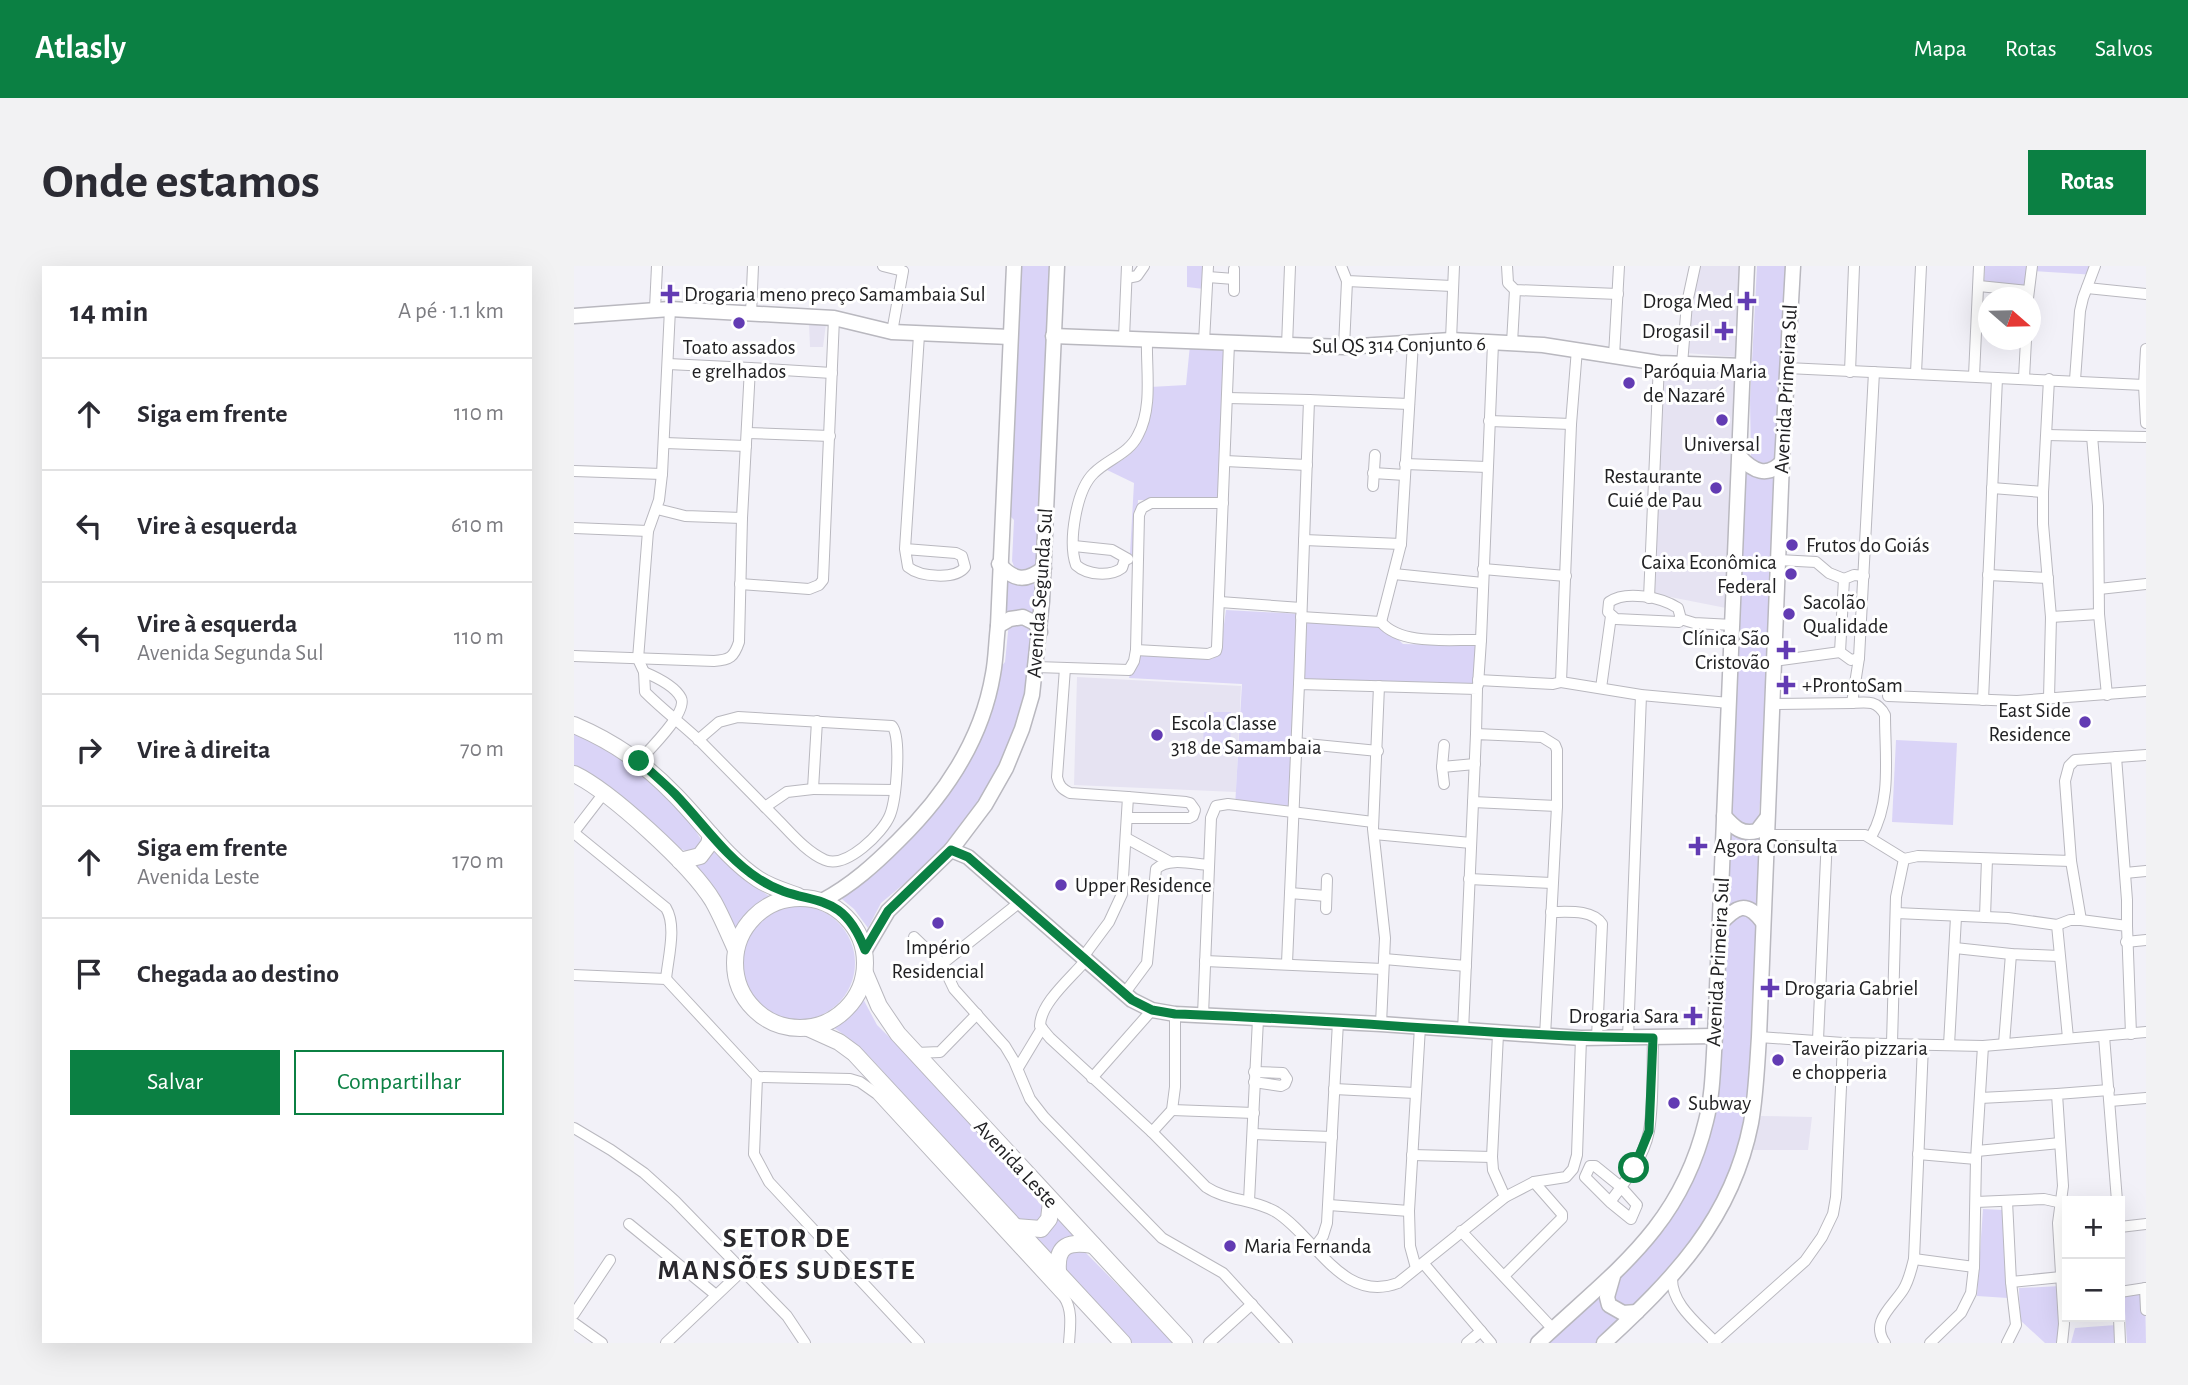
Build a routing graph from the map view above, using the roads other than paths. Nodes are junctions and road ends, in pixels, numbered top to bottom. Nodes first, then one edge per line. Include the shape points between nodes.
1 (657, 266) edge
2 (753, 266) edge
3 (883, 266) edge
4 (1014, 266) edge
5 (1057, 266) edge
6 (1127, 266) edge
7 (1144, 266) edge
8 (1290, 266) edge
9 (1341, 266) edge
10 (1454, 266) edge
11 (1507, 266) edge
12 (1619, 266) edge
13 (1695, 266) edge
14 (1747, 266) edge
15 (1793, 266) edge
16 (1854, 266) edge
17 (1921, 266) edge
18 (1979, 266) edge
19 (2032, 266) edge
20 (2095, 266) edge
21 (904, 268) edge
22 (1208, 271) edge
23 (1127, 278) junction
24 (1347, 281) junction
25 (1452, 286) junction
26 (1979, 286) junction
27 (1985, 287) edge
28 (2029, 287) edge
29 (2087, 288) junction
30 (1515, 290) junction
31 (1234, 291) dead end
32 (1618, 294) junction
33 (2146, 294) edge
34 (662, 309) junction
35 (751, 314) junction
36 (574, 316) edge
37 (834, 317) junction
38 (892, 332) junction
39 (919, 335) junction
40 (1053, 336) junction
41 (1010, 337) junction
42 (1124, 338) junction
43 (1147, 340) junction
44 (1451, 340) junction
45 (1204, 342) junction
46 (1413, 342) junction
47 (1229, 343) junction
48 (1493, 343) junction
49 (1512, 344) junction
50 (1287, 346) junction
51 (1344, 347) junction
52 (1577, 349) junction
53 (2146, 349) edge
54 (2025, 350) edge
55 (1614, 356) junction
56 (1659, 363) junction
57 (668, 364) junction
58 (1682, 364) junction
59 (1744, 366) junction
60 (750, 368) junction
61 (1787, 368) junction
62 (1850, 372) junction
63 (1874, 372) junction
64 (832, 373) junction
65 (1916, 373) junction
66 (1974, 376) junction
67 (1997, 378) junction
68 (2024, 378) junction
69 (2049, 379) junction
70 (2076, 380) junction
71 (2144, 385) junction
72 (1227, 398) junction
73 (1309, 401) junction
74 (1409, 404) junction
75 (1489, 421) junction
76 (2146, 423) edge
77 (1571, 424) junction
78 (747, 433) junction
79 (2047, 435) junction
80 (830, 436) junction
81 (2092, 436) junction
82 (2146, 438) edge
83 (665, 443) junction
84 (746, 446) junction
85 (1375, 456) dead end
86 (1740, 457) junction
87 (1225, 461) junction
88 (1782, 462) junction
89 (1307, 465) junction
90 (1486, 467) junction
91 (1405, 470) junction
92 (574, 471) edge
93 (1373, 473) junction
94 (662, 474) junction
95 (1373, 486) dead end
96 (1992, 488) junction
97 (2043, 492) junction
98 (1223, 503) junction
99 (657, 509) junction
100 (742, 518) junction
101 (574, 528) edge
102 (648, 531) junction
103 (1304, 540) junction
104 (1401, 544) junction
105 (1074, 546) junction
106 (905, 549) junction
107 (1125, 559) junction
108 (1138, 559) junction
109 (1779, 560) junction
110 (999, 564) junction
111 (1044, 568) junction
112 (1483, 569) junction
113 (1394, 574) junction
114 (1988, 575) junction
115 (1566, 576) junction
116 (1864, 576) junction
117 (2049, 578) junction
118 (1844, 579) junction
119 (1483, 583) junction
120 (740, 584) junction
121 (2146, 584) edge
122 (2099, 589) junction
123 (1648, 597) junction
124 (1220, 602) junction
125 (1301, 612) junction
126 (2099, 614) junction
127 (1611, 616) junction
128 (2051, 617) junction
129 (1681, 620) junction
130 (1381, 622) junction
131 (1733, 625) junction
132 (998, 626) junction
133 (1040, 632) junction
134 (1481, 640) junction
135 (1136, 650) junction
136 (1840, 652) junction
137 (574, 656) edge
138 (1859, 658) junction
139 (638, 659) junction
140 (1774, 661) junction
141 (1036, 667) junction
142 (1065, 668) junction
143 (645, 672) junction
144 (1561, 682) junction
145 (1299, 684) junction
146 (1478, 685) junction
147 (1379, 686) junction
148 (1601, 688) junction
149 (2146, 691) edge
150 (1641, 695) junction
151 (2107, 695) junction
152 (1888, 696) dead end
153 (2049, 698) junction
154 (1983, 699) junction
155 (1729, 703) junction
156 (1772, 704) junction
157 (1852, 704) junction
158 (675, 719) junction
159 (817, 721) junction
160 (574, 725) edge
161 (1476, 734) junction
162 (698, 740) junction
163 (1296, 743) junction
164 (1444, 746) dead end
165 (1378, 751) junction
166 (2146, 755) edge
167 (2116, 757) junction
168 (639, 761) junction
169 (1475, 764) junction
170 (1442, 767) junction
171 (574, 774) edge
172 (1444, 784) dead end
173 (813, 789) junction
174 (895, 790) junction
175 (604, 793) junction
176 (1128, 797) junction
177 (1473, 802) junction
178 (1556, 806) junction
179 (765, 807) junction
180 (1293, 813) junction
181 (1724, 816) junction
182 (1127, 818) junction
183 (1767, 818) junction
184 (1373, 822) junction
185 (574, 833) edge
186 (1374, 834) junction
187 (711, 835) junction
188 (1766, 835) junction
189 (1787, 835) junction
190 (962, 836) junction
191 (1827, 836) junction
192 (1871, 837) junction
193 (1125, 838) junction
194 (1471, 843) junction
195 (951, 850) junction
196 (968, 857) junction
197 (1904, 859) junction
198 (1987, 859) junction
199 (680, 861) junction
200 (2071, 861) junction
201 (1170, 862) junction
202 (1209, 865) junction
203 (2146, 871) edge
204 (2125, 873) junction
205 (1469, 878) junction
206 (1327, 879) dead end
207 (1552, 883) junction
208 (1290, 893) junction
209 (1326, 896) junction
210 (800, 897) junction
211 (822, 901) junction
212 (1020, 902) junction
213 (1326, 909) dead end
214 (1551, 912) junction
215 (1896, 913) junction
216 (1956, 917) junction
217 (1986, 917) junction
218 (2081, 920) junction
219 (1762, 922) junction
220 (1720, 924) junction
221 (2057, 925) junction
222 (2127, 926) junction
223 (914, 937) dead end
224 (2146, 940) edge
225 (2126, 942) junction
226 (1955, 948) junction
227 (736, 950) junction
228 (865, 950) junction
229 (2011, 954) junction
230 (2059, 956) junction
231 (1084, 959) junction
232 (1205, 961) junction
233 (1287, 963) junction
234 (942, 964) junction
235 (1384, 964) junction
236 (1466, 966) junction
237 (865, 973) junction
238 (574, 975) edge
239 (666, 979) junction
240 (1124, 994) junction
241 (1152, 1010) junction
242 (977, 1014) junction
243 (1175, 1014) junction
244 (1202, 1015) junction
245 (1258, 1019) junction
246 (1338, 1022) junction
247 (1381, 1024) junction
248 (1420, 1027) junction
249 (808, 1028) junction
250 (1042, 1028) junction
251 (1463, 1031) junction
252 (2146, 1032) edge
253 (1498, 1034) junction
254 (2131, 1034) junction
255 (1545, 1036) junction
256 (1714, 1036) junction
257 (1759, 1037) junction
258 (2104, 1037) junction
259 (1581, 1038) junction
260 (1597, 1038) junction
261 (1628, 1038) junction
262 (1653, 1038) junction
263 (2068, 1038) junction
264 (1818, 1040) junction
265 (1843, 1043) junction
266 (1892, 1044) junction
267 (2004, 1044) junction
268 (1923, 1045) junction
269 (1949, 1045) junction
270 (1983, 1046) junction
271 (916, 1053) junction
272 (1017, 1068) junction
273 (757, 1077) junction
274 (1092, 1078) junction
275 (1334, 1089) junction
276 (2109, 1090) junction
277 (1415, 1093) junction
278 (2057, 1094) junction
279 (1980, 1098) junction
280 (2146, 1098) edge
281 (2110, 1101) junction
282 (1172, 1110) junction
283 (1254, 1113) junction
284 (574, 1128) edge
285 (1152, 1132) junction
286 (1253, 1134) junction
287 (1332, 1137) junction
288 (2060, 1143) junction
289 (1918, 1154) junction
290 (1412, 1155) junction
291 (1977, 1155) junction
292 (1492, 1157) junction
293 (1534, 1182) junction
294 (1621, 1187) junction
295 (2064, 1196) edge
296 (2116, 1196) edge
297 (1505, 1197) junction
298 (2007, 1201) junction
299 (1051, 1202) junction
300 (1249, 1202) junction
301 (1610, 1202) junction
302 (1976, 1202) junction
303 (2062, 1203) edge
304 (1329, 1205) junction
305 (2062, 1210) edge
306 (1409, 1211) junction
307 (629, 1224) dead end
308 (2146, 1224) edge
309 (2125, 1226) edge
310 (1015, 1227) junction
311 (1461, 1231) junction
312 (1093, 1245) junction
313 (1314, 1248) junction
314 (1914, 1259) junction
315 (610, 1260) dead end
316 (1420, 1266) junction
317 (1974, 1267) junction
318 (743, 1270) junction
319 (1058, 1271) junction
320 (1613, 1274) junction
321 (1504, 1276) junction
322 (1672, 1277) junction
323 (2061, 1277) junction
324 (2011, 1282) junction
325 (2145, 1288) edge
326 (2125, 1291) edge
327 (716, 1295) junction
328 (1654, 1295) junction
329 (1676, 1300) junction
330 (1252, 1304) junction
331 (2146, 1310) edge
332 (1637, 1312) junction
333 (574, 1314) edge
334 (574, 1322) edge
335 (2119, 1322) edge
336 (1553, 1329) junction
337 (1480, 1331) junction
338 (1714, 1342) edge
339 (603, 1343) edge
340 (666, 1343) edge
341 (804, 1343) edge
342 (919, 1343) edge
343 (1069, 1343) edge
344 (1123, 1343) edge
345 (1184, 1343) edge
346 (1209, 1343) edge
347 (1287, 1343) edge
348 (1467, 1343) edge
349 (1491, 1343) edge
350 (1538, 1343) edge
351 (1604, 1343) edge
352 (1885, 1343) edge
353 (1930, 1343) edge
354 (2007, 1343) edge
355 (2062, 1343) edge
356 (2120, 1343) edge

1 - 34 street
2 - 35 street
3 - 21 street
4 - 41 main road, Avenida Segunda Sul
5 - 40 main road, Avenida Segunda Sul
6 - 23 street
7 - 23 street via 1138,276
8 - 50 street
9 - 24 street
10 - 25 street
11 - 30 street via 1508,283
12 - 32 street
13 - 58 street
14 - 59 main road, Avenida Primeira Sul
15 - 61 main road, Avenida Primeira Sul
16 - 62 street
17 - 65 street
18 - 26 street
19 - 28 street
20 - 29 street
21 - 38 street
22 - 31 street via 1234,274
22 - 45 street
23 - 42 street
24 - 25 street
24 - 51 street
25 - 44 street
26 - 27 street
26 - 66 street
29 - 33 street
29 - 70 street via 2080,311
30 - 32 street
30 - 49 street
32 - 55 street
34 - 35 main road
34 - 36 main road
34 - 57 street
35 - 37 main road
37 - 38 main road
37 - 64 street
38 - 39 main road
39 - 41 main road
39 - 106 street
40 - 42 main road, Sul QS 314 Conjunto 6
40 - 111 main road, Avenida Segunda Sul
41 - 110 main road, Avenida Segunda Sul
42 - 43 main road, Sul QS 314 Conjunto 6
43 - 45 main road, Sul QS 314 Conjunto 6
43 - 105 street via 1143,423 1129,449 1092,474 1085,485 1077,504
44 - 46 main road, Sul QS 314 Conjunto 6
44 - 48 main road, Sul QS 314 Conjunto 6
45 - 47 main road, Sul QS 314 Conjunto 6
46 - 51 main road, Sul QS 314 Conjunto 6
46 - 74 street
47 - 50 main road, Sul QS 314 Conjunto 6
47 - 72 street
48 - 49 main road, Sul QS 314 Conjunto 6
48 - 75 street
49 - 52 main road, Sul QS 314 Conjunto 6
50 - 51 main road, Sul QS 314 Conjunto 6
52 - 55 main road, Sul QS 314 Conjunto 6
52 - 77 street
53 - 71 street
54 - 68 street
55 - 56 main road, Sul QS 314 Conjunto 6
56 - 58 main road, Sul QS 314 Conjunto 6
56 - 123 street
57 - 60 street
57 - 83 street
58 - 59 main road, Sul QS 314 Conjunto 6
59 - 86 main road, Avenida Primeira Sul
60 - 64 street
60 - 78 street
61 - 62 street
61 - 88 main road, Avenida Primeira Sul
62 - 63 street
63 - 65 street
63 - 116 street
64 - 80 street
65 - 66 street
66 - 67 street
67 - 68 street
67 - 96 street
68 - 69 street
69 - 70 street
69 - 79 street
70 - 71 street
71 - 76 street
72 - 73 street
72 - 87 street
73 - 74 street
73 - 89 street
74 - 91 street
75 - 77 street
75 - 90 street
77 - 115 street
78 - 80 street
78 - 84 street
79 - 81 street
79 - 97 street
80 - 120 street via 819,585 809,589
81 - 82 street
81 - 122 street
83 - 84 street
83 - 94 street
84 - 100 street
85 - 93 street
86 - 88 main road via 1759,471 1771,471
86 - 131 main road, Avenida Primeira Sul
87 - 89 street
87 - 98 street
88 - 109 main road, Avenida Primeira Sul
89 - 103 street
90 - 91 street
90 - 112 street
91 - 93 street
91 - 104 street
92 - 94 street
93 - 95 street
94 - 99 street
96 - 97 street
96 - 114 street
97 - 117 street
98 - 108 street via 1144,506 1139,515
98 - 124 street
99 - 100 street via 685,516
99 - 102 street
100 - 120 street
101 - 102 street
102 - 139 street
103 - 104 street
103 - 125 street
104 - 113 street
105 - 107 street via 1112,550
105 - 107 street via 1074,562 1085,571 1118,572
106 - 106 street via 908,567 917,572 958,574 965,566 956,553
107 - 108 street
108 - 135 street
109 - 118 street via 1816,562
109 - 140 main road, Avenida Primeira Sul
110 - 111 main road via 1018,579 1030,578
110 - 132 main road, Avenida Segunda Sul
111 - 133 main road, Avenida Segunda Sul
112 - 115 street
112 - 119 street
113 - 119 street
113 - 130 street
114 - 117 street
114 - 154 street
115 - 144 street
116 - 118 street
116 - 138 street
117 - 128 street
118 - 136 street
119 - 134 street
120 - 139 street via 739,642 732,658
121 - 122 street
122 - 126 street
123 - 127 street via 1615,598 1609,602
123 - 129 street via 1674,605
124 - 125 street
124 - 135 street via 1219,642 1213,653
125 - 130 street
125 - 145 street
126 - 128 street
126 - 151 street
127 - 129 street
127 - 148 street
128 - 153 street
129 - 131 street
130 - 134 street via 1408,638
131 - 155 main road, Avenida Primeira Sul
132 - 133 main road via 1023,617
132 - 211 main road, Avenida Segunda Sul via 993,675 981,718 946,786 920,819 860,878
133 - 141 main road, Avenida Segunda Sul
134 - 146 street
135 - 142 street via 1132,667 1124,671
136 - 138 street via 1851,660
136 - 140 street
137 - 139 street
138 - 157 street
139 - 143 street
140 - 156 main road, Avenida Primeira Sul
141 - 142 street
141 - 190 main road, Avenida Segunda Sul via 1022,729 1006,768
142 - 176 street via 1059,784 1069,793
143 - 158 street via 645,692
143 - 158 street via 680,696 682,708
144 - 146 street
144 - 148 street
145 - 147 street
145 - 163 street
146 - 147 street
146 - 161 street
147 - 165 street
148 - 150 street
149 - 151 street
150 - 155 street
150 - 261 street
151 - 153 street
152 - 154 street
153 - 154 street
155 - 181 main road, Avenida Primeira Sul
156 - 157 street
156 - 183 main road, Avenida Primeira Sul
157 - 192 street via 1872,702 1885,715 1886,794
158 - 162 street
158 - 168 street
159 - 162 street via 727,719
159 - 173 street
159 - 174 street via 892,726 897,735
160 - 168 main road via 607,739
161 - 169 street
161 - 178 street via 1542,737 1556,745
162 - 179 street
163 - 165 street
163 - 180 street
164 - 170 street
165 - 184 street
166 - 167 street
167 - 200 street via 2075,760 2069,766 2065,782
167 - 204 street
168 - 187 main road
169 - 170 street
169 - 177 street
170 - 172 street
171 - 175 main road
173 - 174 street
173 - 179 street via 787,792
174 - 179 street via 883,827 855,854 833,862 800,842
175 - 185 street
175 - 199 main road
176 - 182 street
176 - 182 street via 1186,802 1195,810 1189,818
177 - 178 street
177 - 194 street
178 - 207 street
180 - 184 street
180 - 202 street via 1216,806 1211,818
180 - 208 street
181 - 183 main road via 1745,832 1757,831
181 - 220 main road, Avenida Primeira Sul
182 - 193 street
183 - 188 main road, Avenida Primeira Sul
183 - 189 street
184 - 186 street
185 - 239 street via 670,914
186 - 194 street
186 - 235 street via 1384,916
187 - 199 main road via 700,856
187 - 210 main road via 758,879
188 - 189 street
188 - 219 main road, Avenida Primeira Sul
189 - 191 street
190 - 195 main road, Avenida Segunda Sul
190 - 196 main road
191 - 192 street
191 - 264 street
192 - 197 street
193 - 201 street
193 - 231 street via 1118,905
194 - 205 street
195 - 196 main road
195 - 228 main road, Avenida Segunda Sul via 888,911
196 - 212 main road
197 - 198 street
197 - 215 street
198 - 200 street
198 - 217 street
199 - 227 main road via 712,899
200 - 218 street
201 - 202 street
201 - 240 street via 1158,866 1154,878 1147,963
202 - 232 street
203 - 204 street
204 - 222 street
205 - 207 street
205 - 236 street
206 - 209 street
207 - 214 street
208 - 209 street
208 - 233 street
209 - 213 street
210 - 211 main road
210 - 227 main road via 778,901 759,912 744,929
211 - 228 main road via 842,912 857,929
212 - 231 main road
212 - 234 street
214 - 255 street
214 - 260 street via 1580,913 1602,925
215 - 216 street
215 - 266 street
216 - 217 street
216 - 226 street
217 - 221 street
218 - 221 street
218 - 222 street
219 - 220 main road via 1753,911 1742,908
219 - 257 main road, Avenida Primeira Sul
220 - 256 main road, Avenida Primeira Sul
221 - 230 street
222 - 225 street
223 - 234 street
224 - 225 street
225 - 254 street
226 - 229 street
226 - 269 street
227 - 249 main road via 735,971 752,1008 788,1028
228 - 237 main road
229 - 230 street
229 - 267 street
230 - 263 street
231 - 240 main road
231 - 250 street via 1047,1004 1040,1019
232 - 233 street
232 - 244 street
233 - 235 street
234 - 242 street via 954,989
235 - 236 street
235 - 247 street
236 - 251 street
237 - 249 main road via 859,993 846,1010 829,1022
237 - 271 main road, Avenida Leste via 889,1022
238 - 239 street
239 - 273 street
240 - 241 main road
241 - 243 main road
241 - 274 street
242 - 271 street via 940,1052
242 - 272 street
243 - 244 main road
243 - 282 street
244 - 245 main road
245 - 246 main road
245 - 283 street
246 - 247 main road
246 - 275 street
247 - 248 main road
248 - 251 main road
248 - 277 street
249 - 310 main road, Avenida Leste via 854,1053
250 - 272 street
250 - 274 street
251 - 253 main road
252 - 254 street
253 - 255 main road
253 - 292 street
254 - 258 street
255 - 259 main road
256 - 262 main road
256 - 320 main road, Avenida Primeira Sul via 1711,1097 1694,1161 1669,1213
257 - 264 street
257 - 322 main road, Avenida Primeira Sul via 1751,1122 1730,1193
258 - 263 street
258 - 276 street
259 - 260 main road
259 - 293 street via 1573,1169 1566,1177
260 - 261 main road
261 - 262 main road
262 - 294 street via 1649,1131
263 - 267 street
264 - 265 street
265 - 266 street
265 - 338 street via 1833,1214 1805,1261
266 - 268 street
267 - 270 street
268 - 269 street
268 - 289 street
269 - 270 street
270 - 279 street
271 - 299 main road, Avenida Leste
272 - 330 street via 1030,1099 1044,1117 1132,1210 1162,1238 1223,1273
273 - 342 street via 753,1149 759,1167
273 - 343 street via 850,1079 877,1094 1064,1297 1070,1313
274 - 285 street
275 - 277 street
275 - 287 street
276 - 278 street
276 - 281 street
277 - 290 street
278 - 279 street
278 - 288 street
279 - 291 street
280 - 281 street
281 - 296 street
282 - 283 street
282 - 285 street
283 - 286 street
284 - 318 street via 644,1173
285 - 300 street via 1206,1187
286 - 287 street
286 - 300 street
287 - 304 street
288 - 291 street
288 - 295 street
289 - 291 street
289 - 314 street
290 - 292 street
290 - 306 street
291 - 302 street
292 - 297 street
293 - 297 street
293 - 321 street via 1562,1218
294 - 301 street
294 - 301 street via 1637,1205 1631,1219
294 - 301 street via 1595,1166 1590,1167 1585,1177
297 - 311 street
298 - 302 street
298 - 303 street
298 - 324 street
299 - 310 main road via 1049,1219 1041,1229
299 - 312 main road, Avenida Leste
300 - 313 street via 1287,1220
302 - 317 street
304 - 306 street
304 - 313 street via 1323,1236
305 - 323 street via 2058,1223
306 - 316 street via 1410,1246
307 - 327 street
308 - 309 street
310 - 319 main road, Avenida Leste
311 - 316 street
311 - 321 street
312 - 319 main road via 1077,1243 1064,1248
312 - 345 main road, Avenida Leste
313 - 316 street via 1359,1285 1388,1287
314 - 317 street
314 - 352 street via 1903,1290 1880,1324
315 - 333 street
316 - 337 street
317 - 353 street via 1971,1293 1961,1313
318 - 327 street
318 - 341 street via 787,1316
319 - 344 main road, Avenida Leste
320 - 332 main road via 1609,1305
320 - 336 main road, Avenida Primeira Sul
321 - 336 street
322 - 328 main road, Avenida Primeira Sul
322 - 329 street
323 - 324 street
323 - 355 street
324 - 354 street via 2016,1325
325 - 326 street
325 - 331 street
327 - 340 street
328 - 329 street
328 - 332 main road, Avenida Primeira Sul
329 - 338 street
330 - 346 street
330 - 347 street
332 - 351 main road, Avenida Primeira Sul
334 - 339 street
335 - 356 street
336 - 350 main road, Avenida Primeira Sul
337 - 348 street
337 - 349 street

